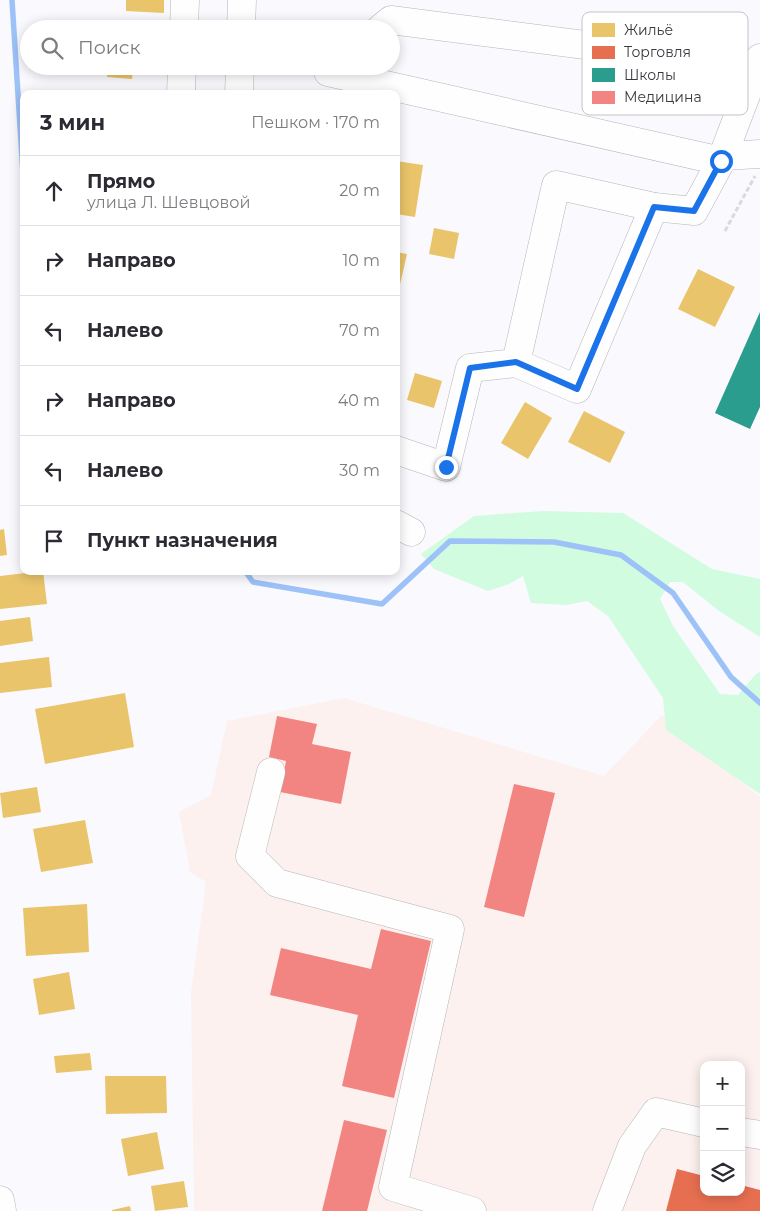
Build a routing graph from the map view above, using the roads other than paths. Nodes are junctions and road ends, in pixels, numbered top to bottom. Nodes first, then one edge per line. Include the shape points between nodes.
1 (185, 0) edge
2 (242, 0) edge
3 (184, 20) edge
4 (241, 20) edge
5 (400, 21) edge
6 (582, 42) edge
7 (758, 63) edge
8 (182, 75) edge
9 (240, 75) edge
10 (329, 77) edge
11 (748, 89) edge
12 (182, 90) edge
13 (239, 90) edge
14 (392, 90) edge
15 (400, 92) edge
16 (738, 115) edge
17 (722, 158) junction
18 (758, 164) edge
19 (654, 207) junction
20 (516, 362) junction
21 (400, 451) edge
22 (271, 772) dead end
23 (700, 1122) edge
24 (0, 1200) edge
25 (2, 1211) edge
26 (472, 1211) edge
27 (607, 1211) edge

1 - 3 street
2 - 4 street
5 - 6 street
7 - 11 street
8 - 12 street
9 - 13 street
10 - 14 street
15 - 17 street
16 - 17 street
17 - 18 street
17 - 19 street via 694,211
19 - 20 street via 577,389
19 - 20 street via 556,185
20 - 21 street via 470,368 446,467
22 - 26 street via 250,856 277,883 450,929 393,1187
23 - 27 street via 656,1112 632,1146
24 - 25 street

